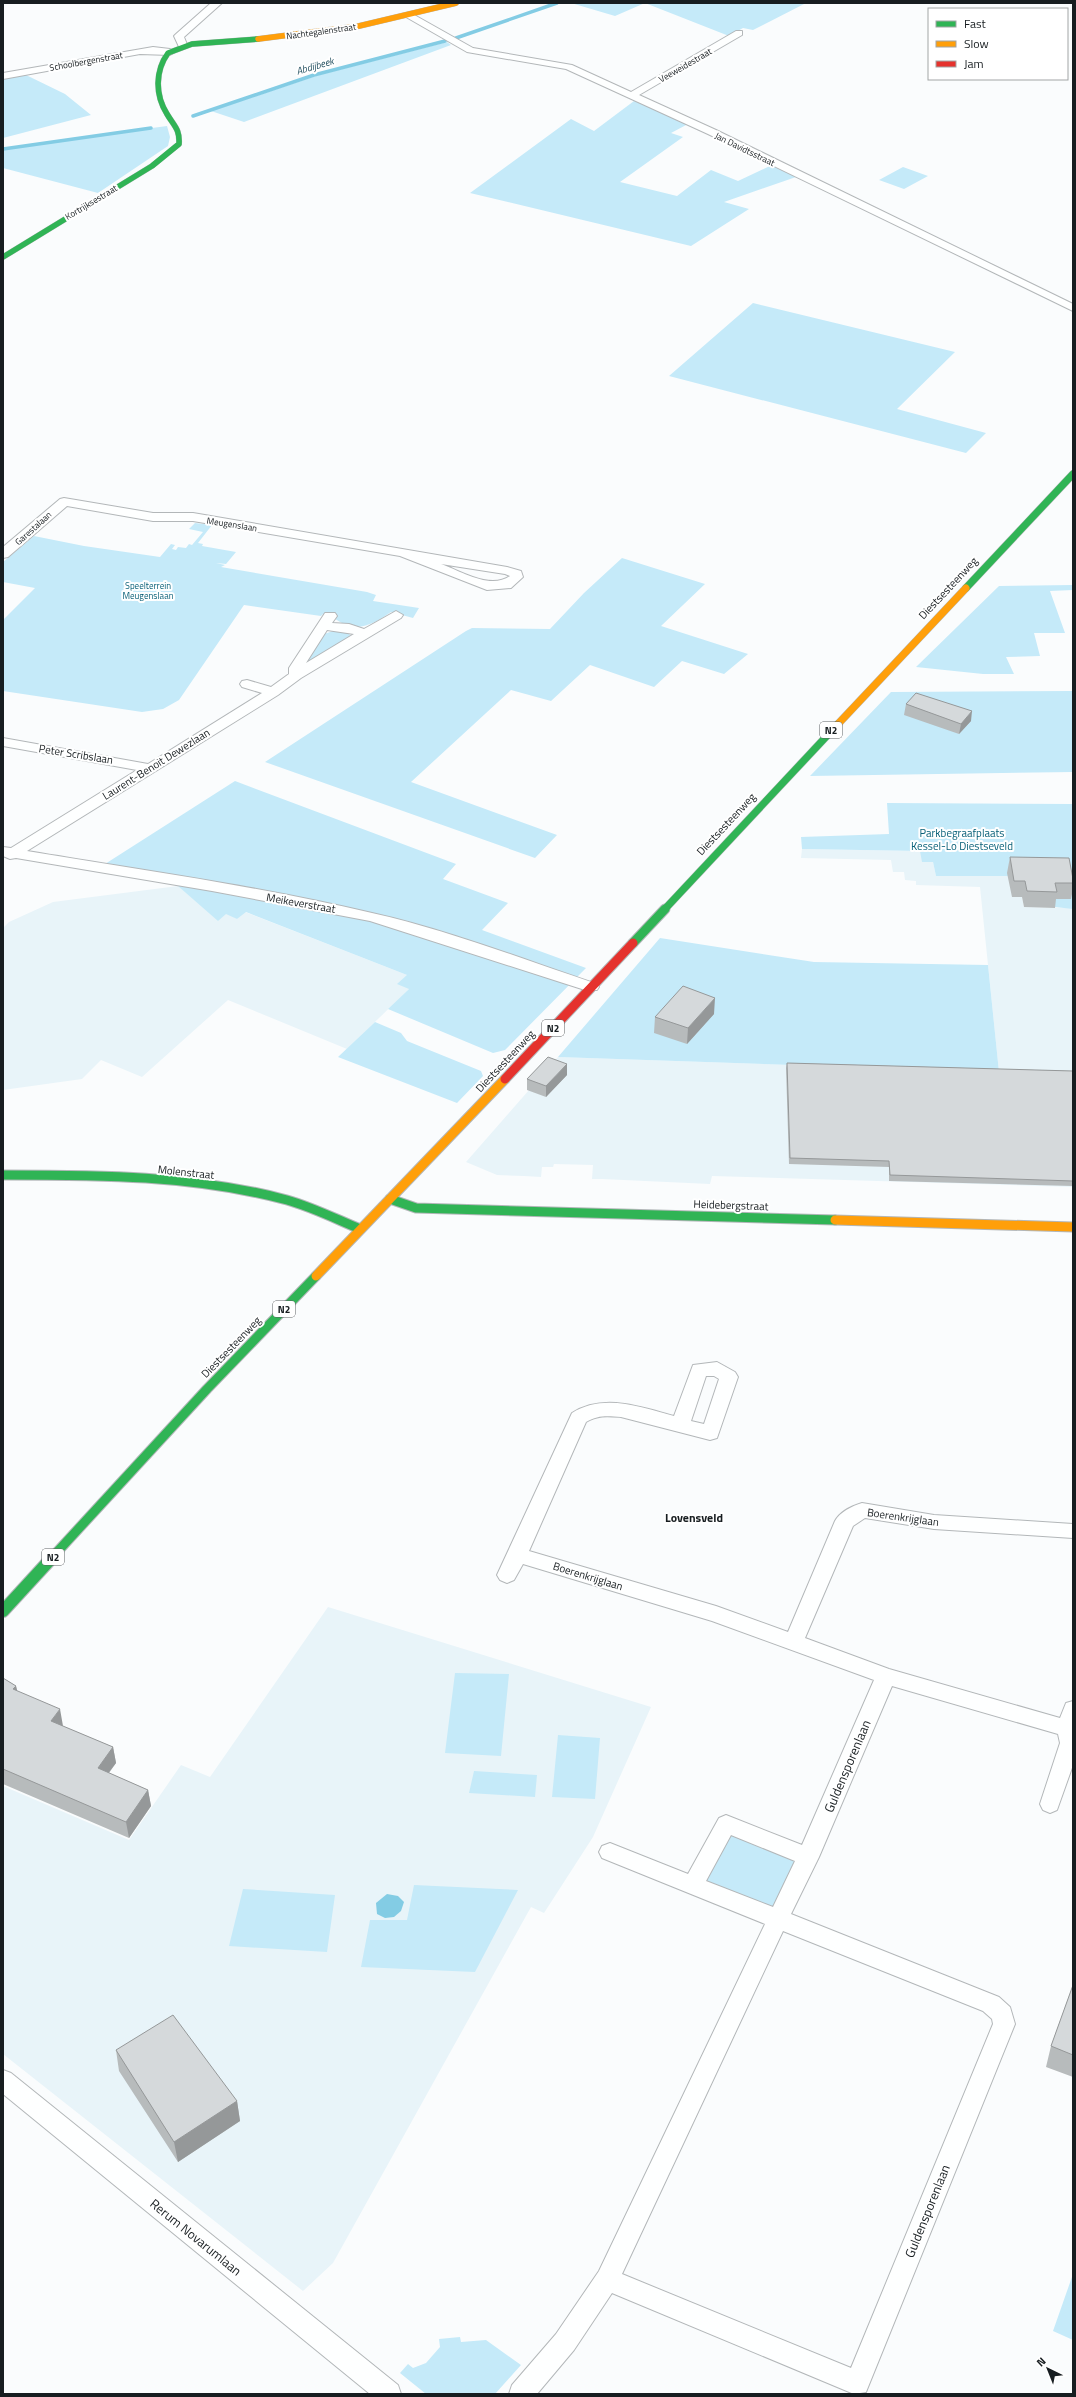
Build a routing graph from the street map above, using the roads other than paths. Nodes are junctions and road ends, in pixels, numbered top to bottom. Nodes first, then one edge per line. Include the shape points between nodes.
1 (216, 3) edge
2 (456, 3) edge
3 (409, 15) junction
4 (739, 33) dead end
5 (183, 47) junction
6 (170, 52) junction
7 (3, 76) edge
8 (631, 96) junction
9 (3, 257) edge
10 (1073, 308) edge
11 (1073, 474) edge
12 (64, 502) joint
13 (400, 552) junction
14 (3, 554) edge
15 (481, 566) junction
16 (466, 578) junction
17 (396, 615) dead end
18 (365, 634) junction
19 (296, 676) junction
20 (247, 684) dead end
21 (273, 692) junction
22 (3, 742) edge
23 (149, 768) junction
24 (7, 854) edge
25 (591, 987) junction
26 (3, 1175) edge
27 (390, 1199) junction
28 (1073, 1227) edge
29 (360, 1229) junction
30 (680, 1426) dead end
31 (1073, 1531) edge
32 (518, 1555) junction
33 (507, 1575) dead end
34 (3, 1611) edge
35 (793, 1643) junction
36 (886, 1676) junction
37 (1073, 1709) edge
38 (1067, 1728) junction
39 (1050, 1804) dead end
40 (610, 1852) dead end
41 (808, 1857) junction
42 (693, 1885) junction
43 (778, 1919) junction
44 (3, 2080) edge
45 (607, 2279) junction
46 (389, 2394) edge
47 (521, 2394) edge

1 - 5 street via 179,36
2 - 3 street, Nachtegalenstraat
3 - 5 street, Nachtegalenstraat via 327,32
3 - 8 street, Jan Davidtsstraat via 470,50 558,64
4 - 8 street, Veeweidestraat
5 - 6 street, Nachtegalenstraat
6 - 7 street, Schoolbergenstraat via 140,51
6 - 9 street, Kortrijksestraat via 160,70 159,99 163,110 178,128 181,136 178,146 154,164
8 - 10 street, Jan Davidtsstraat via 712,132
11 - 25 street, Diestsesteenweg / N2
12 - 13 street, Meugenslaan via 153,517 193,517
12 - 14 street, Garestalaan
13 - 15 street, Meugenslaan
13 - 16 street, Meugenslaan
15 - 16 street
15 - 16 street, Meugenslaan via 507,571 518,577 509,584 495,586
17 - 18 street, Laurent-Benoit Dewezlaan
18 - 19 street, Laurent-Benoit Dewezlaan
18 - 19 street via 326,621 296,668
19 - 21 street, Laurent-Benoit Dewezlaan
20 - 21 street
21 - 23 street, Laurent-Benoit Dewezlaan
22 - 23 street, Peter Scribslaan
23 - 24 street, Laurent-Benoit Dewezlaan
24 - 25 street, Meikeverstraat via 212,886 275,900 330,908 406,926
25 - 27 street, Diestsesteenweg / N2
26 - 29 street, Molenstraat via 122,1178 255,1193 308,1208
27 - 28 street, Heidebergstraat via 416,1208
27 - 29 street, Diestsesteenweg / N2
29 - 34 street, Diestsesteenweg / N2 via 207,1389
30 - 32 street via 610,1408 593,1409 580,1418
31 - 35 street, Boerenkrijglaan via 934,1522 862,1510 845,1521
32 - 33 street
32 - 35 street, Boerenkrijglaan via 716,1614
35 - 36 street, Boerenkrijglaan
36 - 38 street, Boerenkrijglaan
36 - 41 street, Guldensporenlaan
37 - 38 street
38 - 39 street via 1070,1743
40 - 42 street, Guldensporenlaan
41 - 42 street via 726,1824
41 - 43 street, Guldensporenlaan
42 - 43 street, Guldensporenlaan
43 - 45 street, Guldensporenlaan
43 - 45 street, Guldensporenlaan via 991,2004 1004,2018 1004,2024 857,2383
44 - 46 street, Rerum Novarumlaan
45 - 47 street, Guldensporenlaan via 565,2342

